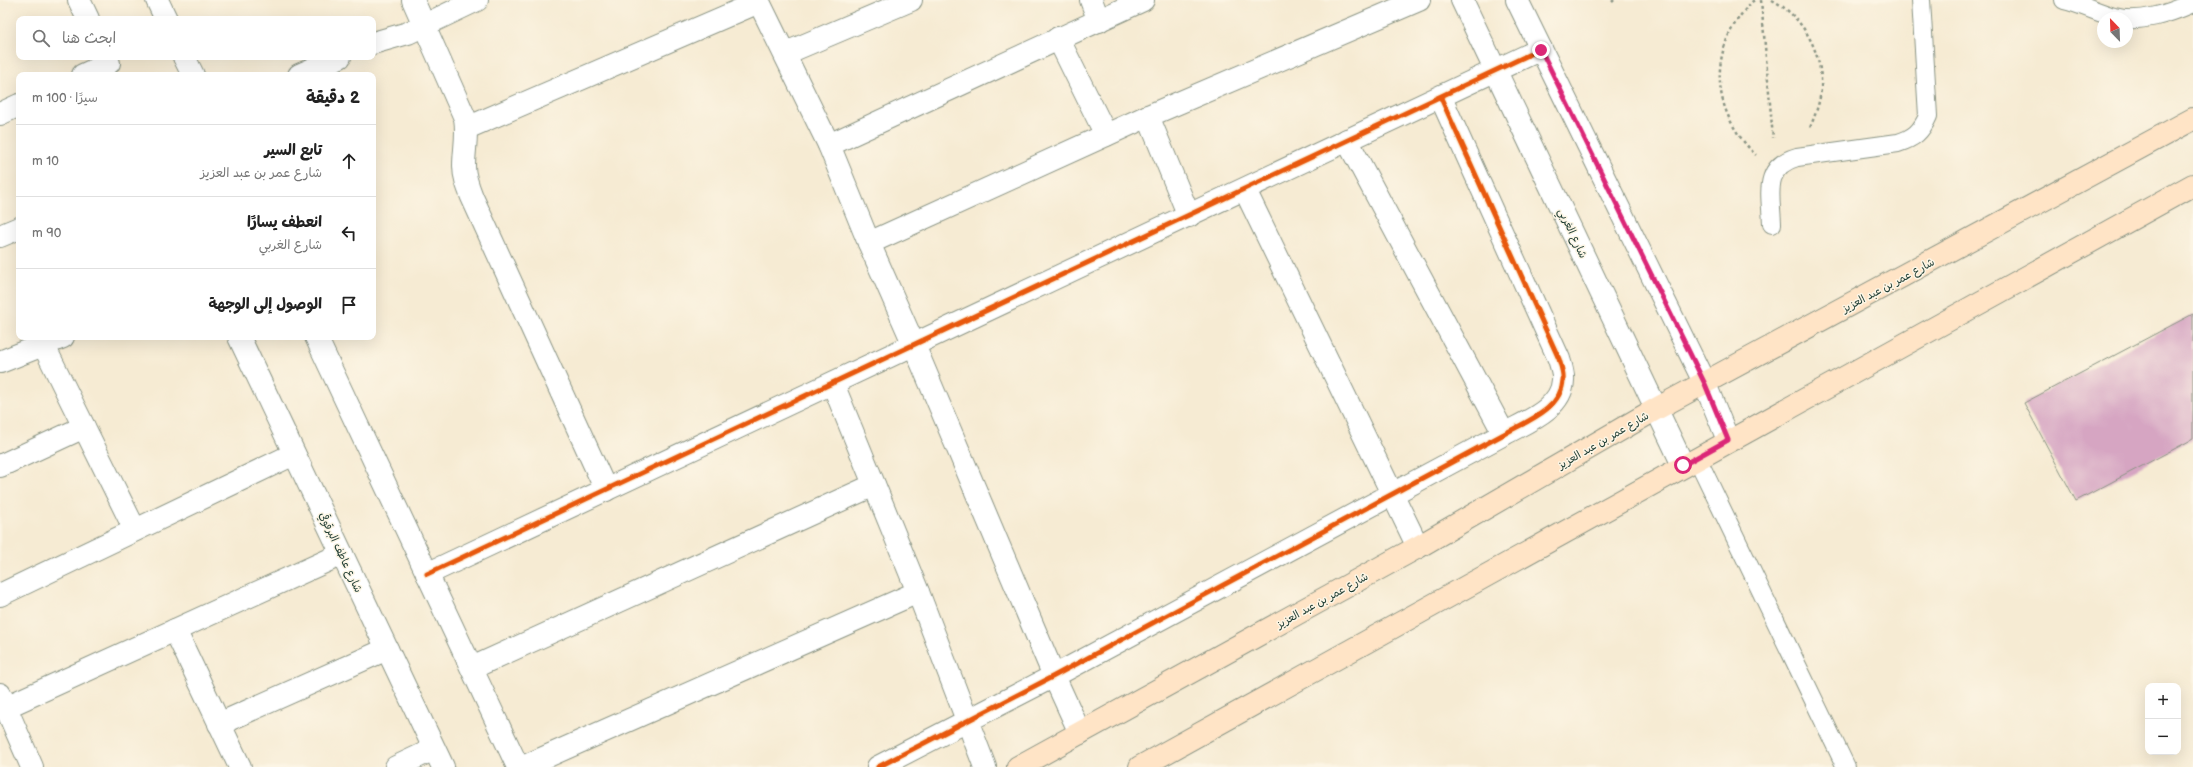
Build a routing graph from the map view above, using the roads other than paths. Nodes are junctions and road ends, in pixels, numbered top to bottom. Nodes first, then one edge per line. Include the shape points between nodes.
1 (78, 0) edge
2 (157, 0) edge
3 (413, 0) edge
4 (477, 0) edge
5 (911, 0) edge
6 (1091, 0) edge
7 (1142, 0) edge
8 (1419, 0) edge
9 (1462, 0) edge
10 (1517, 0) edge
11 (1921, 0) edge
12 (2064, 0) edge
13 (2108, 0) edge
14 (758, 1) edge
15 (2193, 3) edge
16 (2101, 12) edge
17 (2114, 12) edge
18 (86, 16) edge
19 (165, 16) edge
20 (2133, 18) edge
21 (1099, 20) junction
22 (424, 25) junction
23 (1058, 38) junction
24 (376, 42) edge
25 (1541, 50) junction
26 (786, 53) junction
27 (186, 60) edge
28 (333, 60) edge
29 (110, 65) edge
30 (91, 72) edge
31 (192, 72) edge
32 (306, 72) edge
33 (1496, 72) junction
34 (1441, 98) junction
35 (16, 106) edge
36 (0, 114) edge
37 (1148, 116) junction
38 (2193, 120) edge
39 (467, 128) junction
40 (1106, 135) junction
41 (1347, 140) junction
42 (829, 145) junction
43 (2193, 185) edge
44 (1245, 190) junction
45 (1189, 216) junction
46 (1772, 224) dead end
47 (16, 229) edge
48 (0, 236) edge
49 (868, 243) junction
50 (57, 340) edge
51 (240, 340) edge
52 (317, 340) edge
53 (914, 345) junction
54 (44, 346) junction
55 (0, 362) edge
56 (833, 384) junction
57 (1705, 384) junction
58 (1656, 409) junction
59 (84, 427) junction
60 (1504, 434) junction
61 (1728, 440) junction
62 (294, 454) junction
63 (1690, 461) junction
64 (0, 466) edge
65 (874, 485) junction
66 (606, 490) junction
67 (1391, 494) junction
68 (135, 530) junction
69 (1418, 547) junction
70 (342, 554) junction
71 (427, 574) junction
72 (918, 592) junction
73 (0, 595) edge
74 (175, 630) junction
75 (387, 649) junction
76 (472, 668) junction
77 (1054, 676) junction
78 (3, 700) edge
79 (968, 721) junction
80 (219, 724) junction
81 (1080, 733) junction
82 (439, 758) edge
83 (32, 767) edge
84 (240, 767) edge
85 (396, 767) edge
86 (518, 767) edge
87 (523, 767) edge
88 (878, 767) edge
89 (985, 767) edge
90 (1018, 767) edge
91 (1140, 767) edge
92 (1846, 767) edge

1 - 18 street
2 - 19 street
3 - 22 street
4 - 22 street
5 - 26 street
6 - 21 street
7 - 21 street
8 - 37 street
9 - 33 street, شارع الغربي
10 - 25 street
11 - 46 lane via 1928,116 1922,130 1912,139 1898,144 1797,157 1780,165 1772,177
12 - 16 lane
13 - 17 lane
14 - 26 street
14 - 39 street
15 - 20 lane via 2170,12
21 - 23 street
22 - 24 street via 394,38
22 - 39 street via 461,108
23 - 40 street
23 - 42 street
25 - 33 street
25 - 57 street
26 - 42 street
27 - 31 street
28 - 32 street
29 - 30 street
33 - 34 street
33 - 58 street, شارع الغربي
34 - 41 street
34 - 60 street via 1559,359 1564,381 1556,402
35 - 36 street
37 - 40 street
37 - 45 street
38 - 57 main road, شارع عمر بن عبد العزيز
39 - 66 street via 464,168 469,190
40 - 49 street
41 - 44 street
41 - 60 street
42 - 49 street
43 - 61 main road
44 - 45 street
44 - 67 street
45 - 53 street
47 - 48 street
49 - 53 street
50 - 54 street
51 - 62 street, شارع عاطف البرقوقي
52 - 71 street
53 - 56 street
53 - 77 street
54 - 55 street
54 - 59 street
56 - 65 street
56 - 66 street
57 - 58 main road, شارع عمر بن عبد العزيز
57 - 61 street
58 - 63 street, شارع الغربي
58 - 69 main road, شارع عمر بن عبد العزيز
59 - 64 street
59 - 68 street
60 - 67 street
61 - 63 main road
62 - 68 street
62 - 70 street, شارع عاطف البرقوقي
63 - 91 main road
63 - 92 lane
65 - 72 street
65 - 76 street
66 - 71 street
67 - 69 street
67 - 77 street
68 - 73 street
69 - 81 main road, شارع عمر بن عبد العزيز
70 - 74 street
70 - 75 street, شارع عاطف البرقوقي
71 - 76 street
72 - 79 street
72 - 87 street
74 - 78 street
74 - 80 street
75 - 80 street
75 - 82 street, شارع عاطف البرقوقي
76 - 86 street
77 - 79 street
77 - 81 street
78 - 83 street
79 - 88 street
79 - 89 street
80 - 84 street
81 - 90 main road, شارع عمر بن عبد العزيز
82 - 85 street

